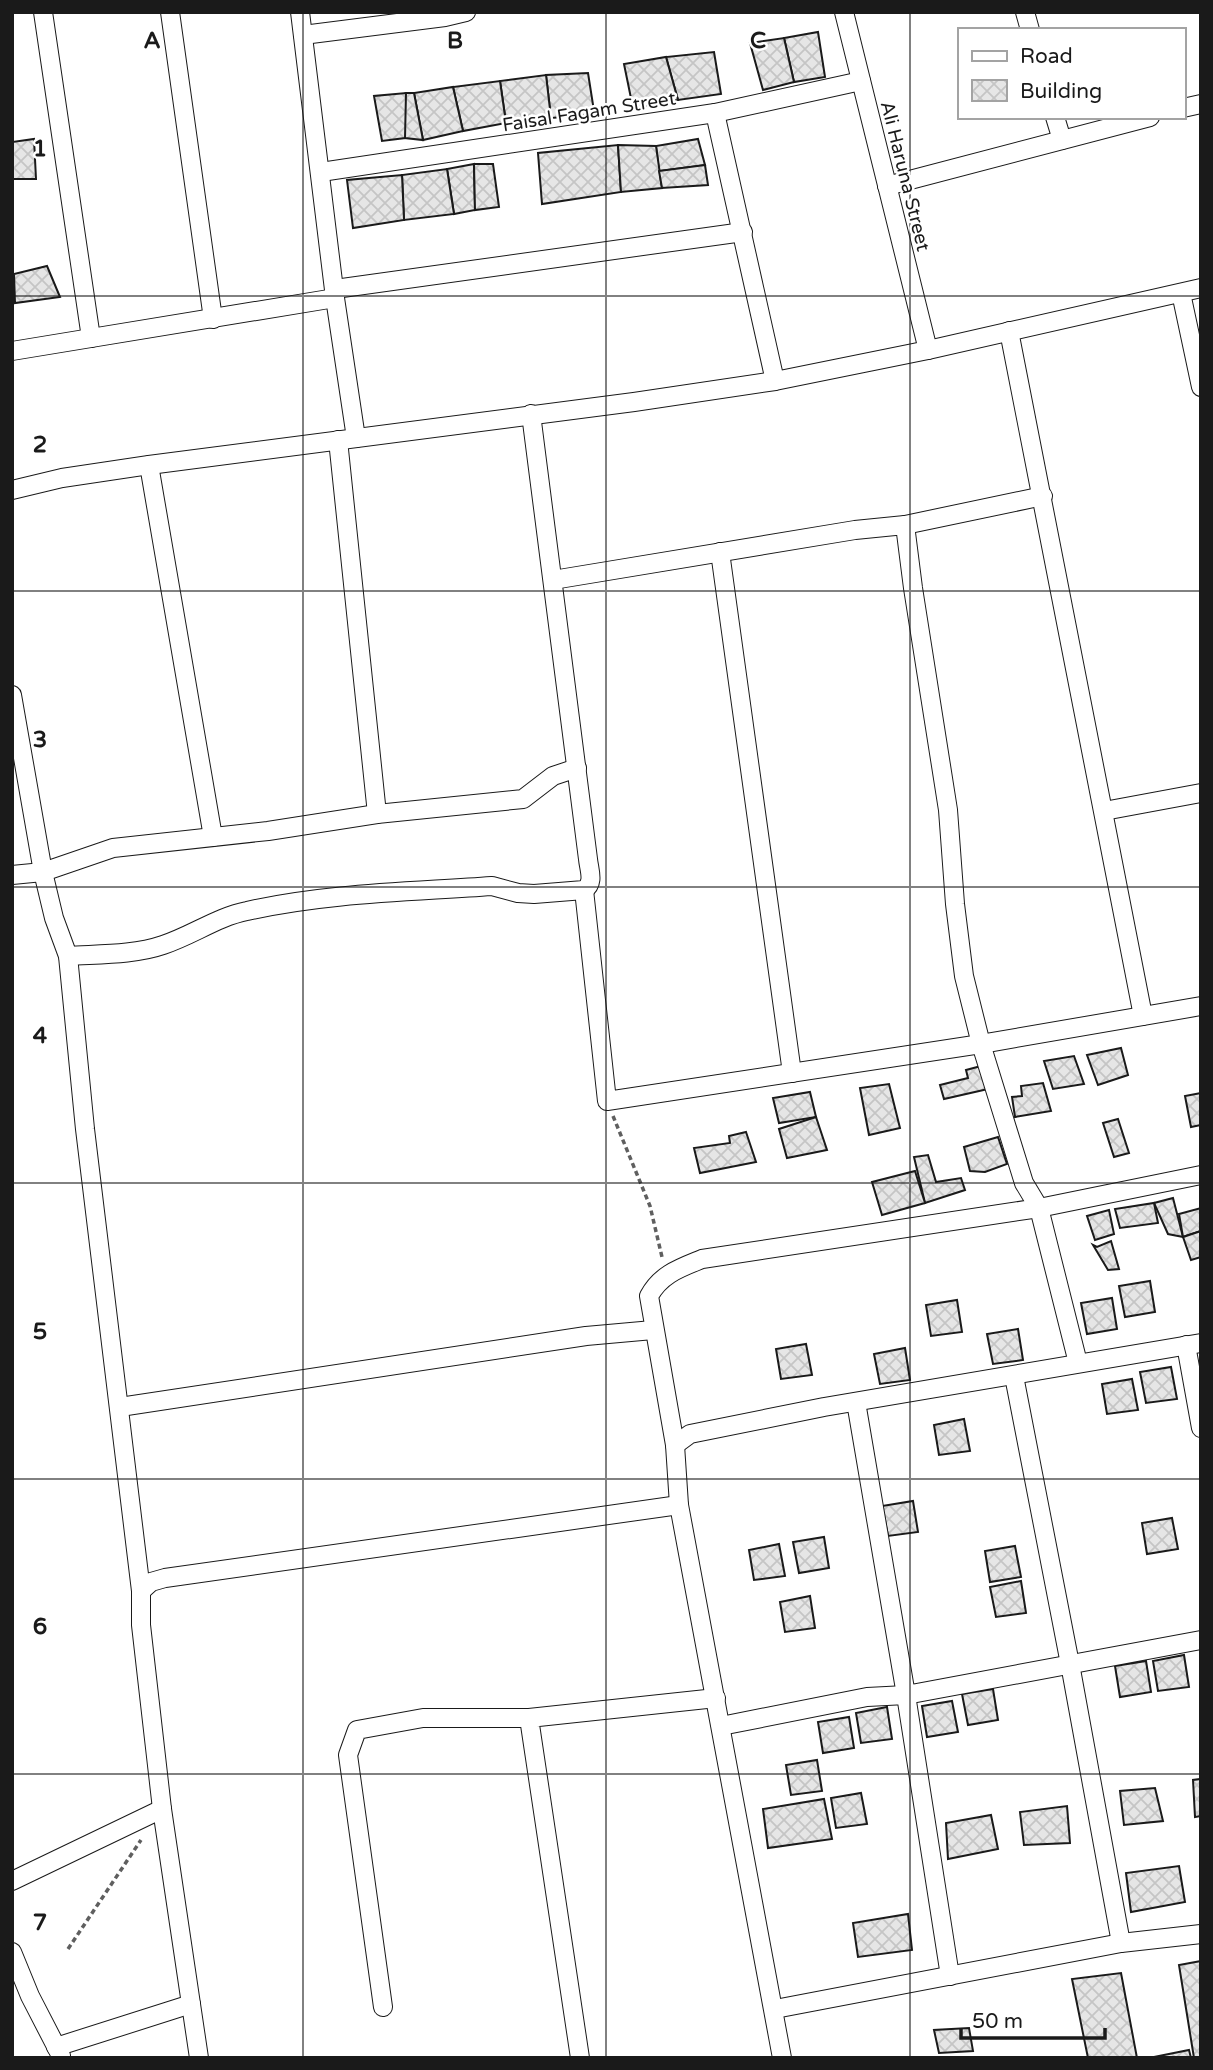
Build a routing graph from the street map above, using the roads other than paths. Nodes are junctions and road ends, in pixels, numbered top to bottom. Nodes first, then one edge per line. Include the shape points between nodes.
1 (43, 12) edge
2 (170, 12) edge
3 (300, 12) edge
4 (466, 12) edge
5 (844, 12) edge
6 (444, 15) edge
7 (303, 35) junction
8 (861, 82) junction
9 (715, 113) junction
10 (1056, 119) edge
11 (1142, 119) edge
12 (1062, 140) junction
13 (321, 172) junction
14 (887, 186) junction
15 (743, 232) junction
16 (1201, 288) edge
17 (335, 293) junction
18 (1181, 293) junction
19 (213, 319) junction
20 (1009, 331) junction
21 (91, 338) junction
22 (928, 350) junction
23 (12, 351) edge
24 (775, 381) junction
25 (1201, 387) edge
26 (531, 414) junction
27 (347, 439) junction
28 (149, 465) junction
29 (12, 490) edge
30 (1043, 496) junction
31 (905, 525) junction
32 (720, 552) junction
33 (553, 580) junction
34 (12, 695) edge
35 (16, 744) edge
36 (577, 768) junction
37 (1201, 793) edge
38 (1104, 811) junction
39 (377, 814) junction
40 (213, 837) junction
41 (43, 872) junction
42 (12, 875) edge
43 (584, 890) junction
44 (68, 956) junction
45 (1201, 1006) edge
46 (1143, 1016) junction
47 (981, 1044) junction
48 (792, 1073) junction
49 (1201, 1175) edge
50 (1039, 1208) junction
51 (653, 1330) junction
52 (1193, 1344) edge
53 (1078, 1363) junction
54 (1014, 1376) junction
55 (856, 1402) junction
56 (120, 1407) junction
57 (1201, 1428) edge
58 (675, 1445) junction
59 (680, 1505) junction
60 (141, 1591) junction
61 (1201, 1640) edge
62 (1070, 1664) junction
63 (906, 1695) junction
64 (716, 1698) junction
65 (529, 1718) junction
66 (721, 1726) junction
67 (162, 1809) junction
68 (12, 1881) edge
69 (1201, 1934) edge
70 (1121, 1943) junction
71 (12, 1952) edge
72 (950, 1976) junction
73 (30, 1996) junction
74 (12, 2003) edge
75 (191, 2004) junction
76 (383, 2007) dead end
77 (775, 2009) junction
78 (59, 2052) edge
79 (200, 2058) edge
80 (580, 2058) edge
81 (782, 2058) edge

1 - 21 street
2 - 19 street
3 - 7 street
4 - 6 street
5 - 8 street, Ali Haruna Street
6 - 7 street
7 - 13 street
8 - 9 street, Faisal Fagam Street
8 - 14 street, Ali Haruna Street
9 - 13 street, Faisal Fagam Street
9 - 15 street
10 - 12 street
11 - 12 street
12 - 14 street
13 - 17 street
14 - 22 street, Ali Haruna Street
15 - 17 street
15 - 24 street
16 - 18 street
17 - 19 street
17 - 27 street
18 - 20 street
18 - 25 street
19 - 21 street
20 - 22 street
20 - 30 street
21 - 23 street
22 - 24 street
24 - 26 street
26 - 27 street
26 - 33 street
27 - 28 street
27 - 39 street
28 - 29 street
28 - 40 street
30 - 31 street
30 - 38 street
31 - 32 street
31 - 47 street via 948,810 964,976
32 - 33 street
32 - 48 street
33 - 36 street
34 - 35 street
35 - 41 street
36 - 39 street via 553,776 523,799
36 - 43 street via 591,882
37 - 38 street
38 - 46 street
39 - 40 street
40 - 41 street via 113,848
41 - 42 street
41 - 44 street
43 - 44 street via 534,894 492,886 290,902 218,918 159,946
43 - 48 street via 607,1101
44 - 56 street
45 - 46 street
46 - 47 street
47 - 48 street
47 - 50 street via 1024,1183
49 - 50 street
50 - 51 street via 702,1259 656,1283 649,1296
50 - 53 street
51 - 56 street via 586,1336
51 - 58 street
52 - 53 street
52 - 57 street
53 - 54 street
54 - 55 street
54 - 62 street
55 - 58 street via 690,1434
55 - 63 street
56 - 60 street
58 - 59 street
59 - 60 street via 165,1578
59 - 64 street
60 - 67 street
61 - 62 street
62 - 63 street
62 - 70 street
63 - 66 street via 867,1696
63 - 72 street
64 - 65 street
64 - 66 street
65 - 76 street via 423,1718 357,1730 348,1755
65 - 80 street
66 - 77 street
67 - 68 street
67 - 75 street
69 - 70 street
70 - 72 street
71 - 73 street
72 - 77 street
73 - 74 street
73 - 78 street
75 - 78 street
75 - 79 street
77 - 81 street

